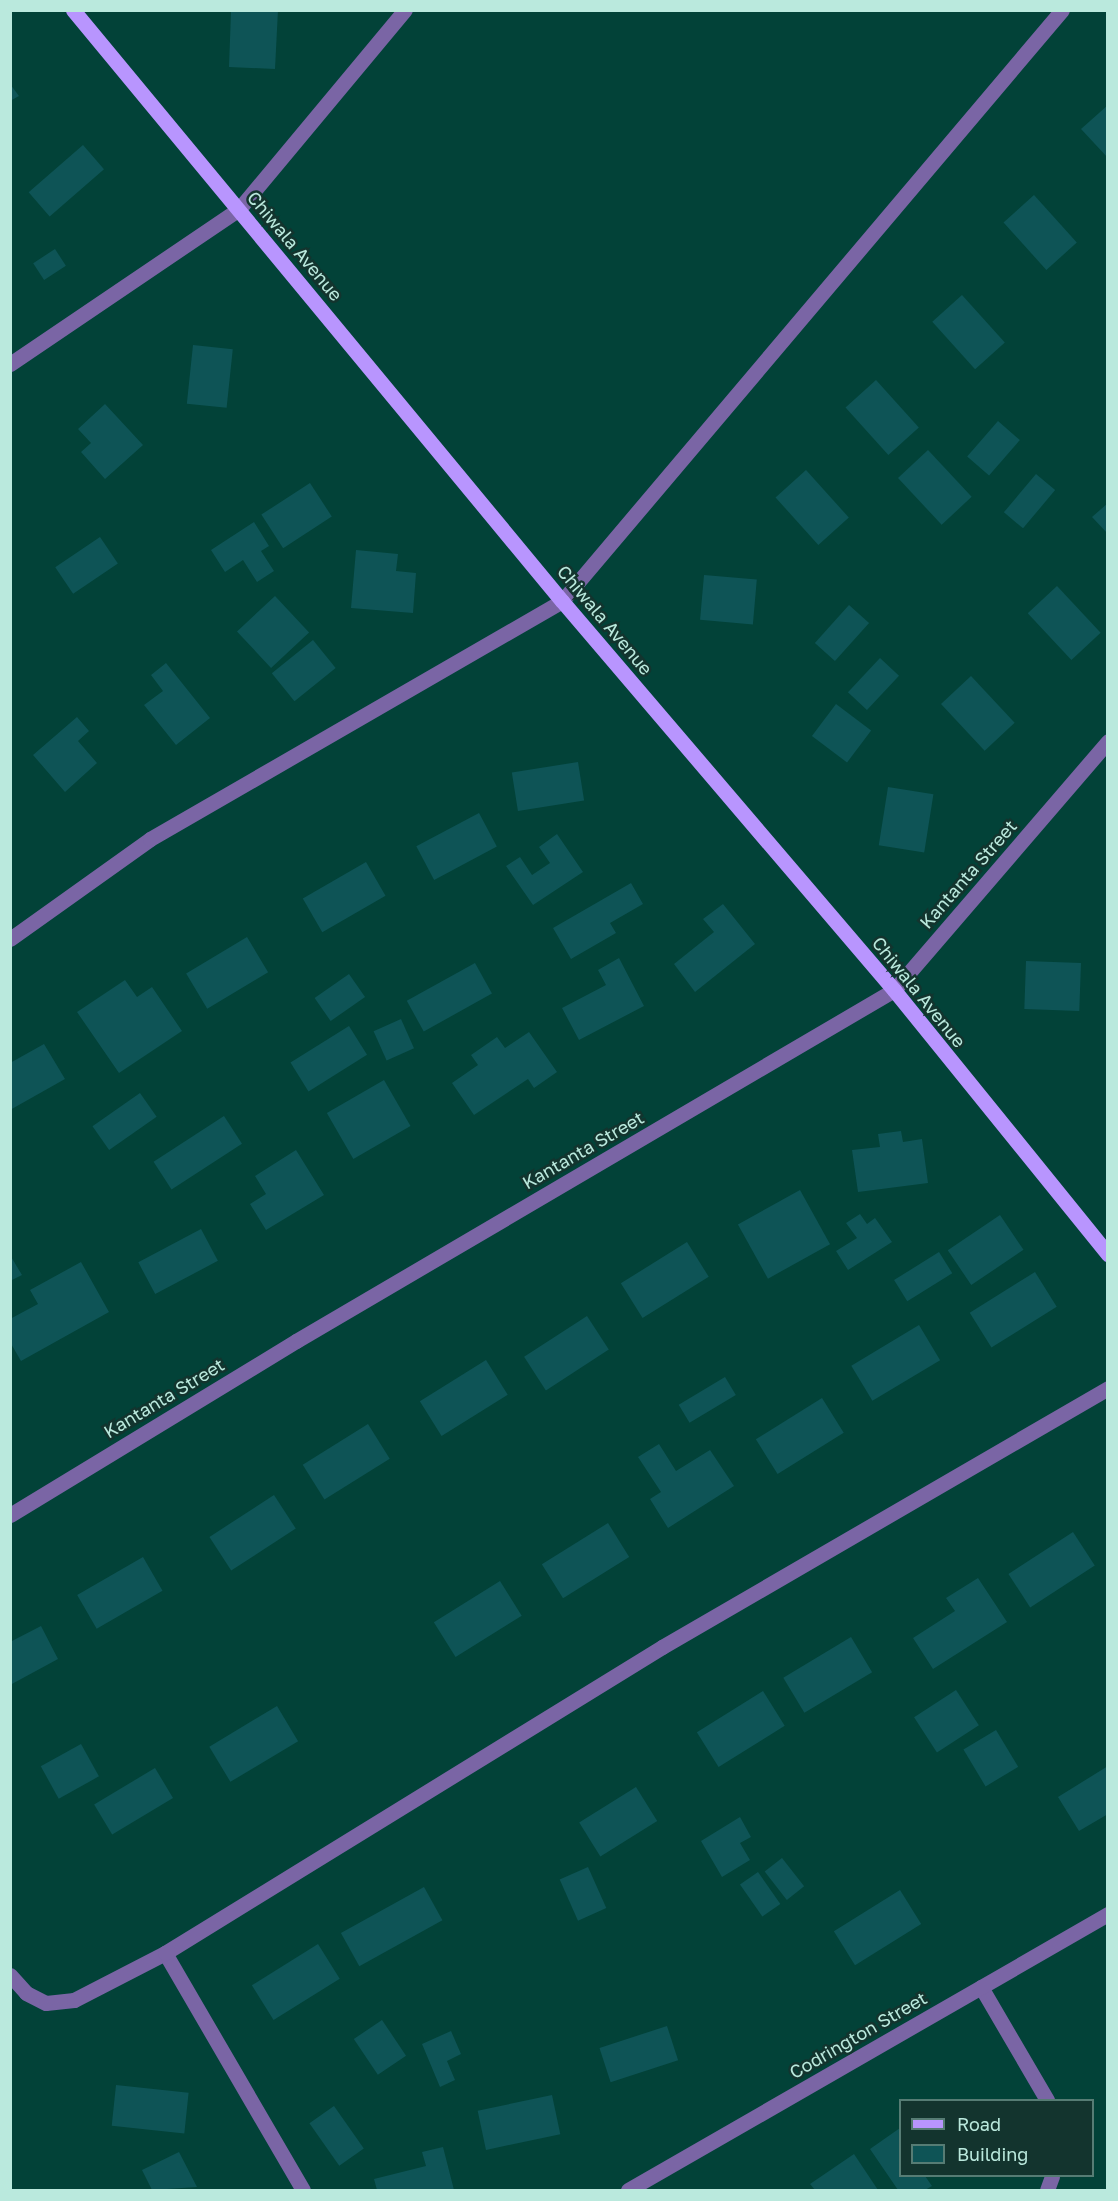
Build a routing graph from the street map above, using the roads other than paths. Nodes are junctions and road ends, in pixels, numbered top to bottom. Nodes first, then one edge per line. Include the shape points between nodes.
1 (73, 10) edge
2 (405, 10) edge
3 (1062, 10) edge
4 (239, 209) junction
5 (10, 364) edge
6 (562, 601) junction
7 (1107, 741) edge
8 (10, 939) edge
9 (894, 990) junction
10 (1107, 1254) edge
11 (1107, 1388) edge
12 (10, 1515) edge
13 (1107, 1914) edge
14 (165, 1953) junction
15 (10, 1975) edge
16 (981, 1987) junction
17 (1046, 2099) edge
18 (303, 2190) edge
19 (628, 2190) edge

1 - 4 main road, Chiwala Avenue
2 - 4 street
3 - 6 street
4 - 5 street
4 - 6 main road, Chiwala Avenue
6 - 8 street via 150,838
6 - 9 main road, Chiwala Avenue
7 - 9 street, Kantanta Street
9 - 10 main road, Chiwala Avenue
9 - 12 street, Kantanta Street via 296,1341
11 - 14 street via 662,1647
13 - 16 street, Codrington Street
14 - 15 street via 74,2000 46,2003 26,1993
14 - 18 street
16 - 17 street
16 - 19 street, Codrington Street

